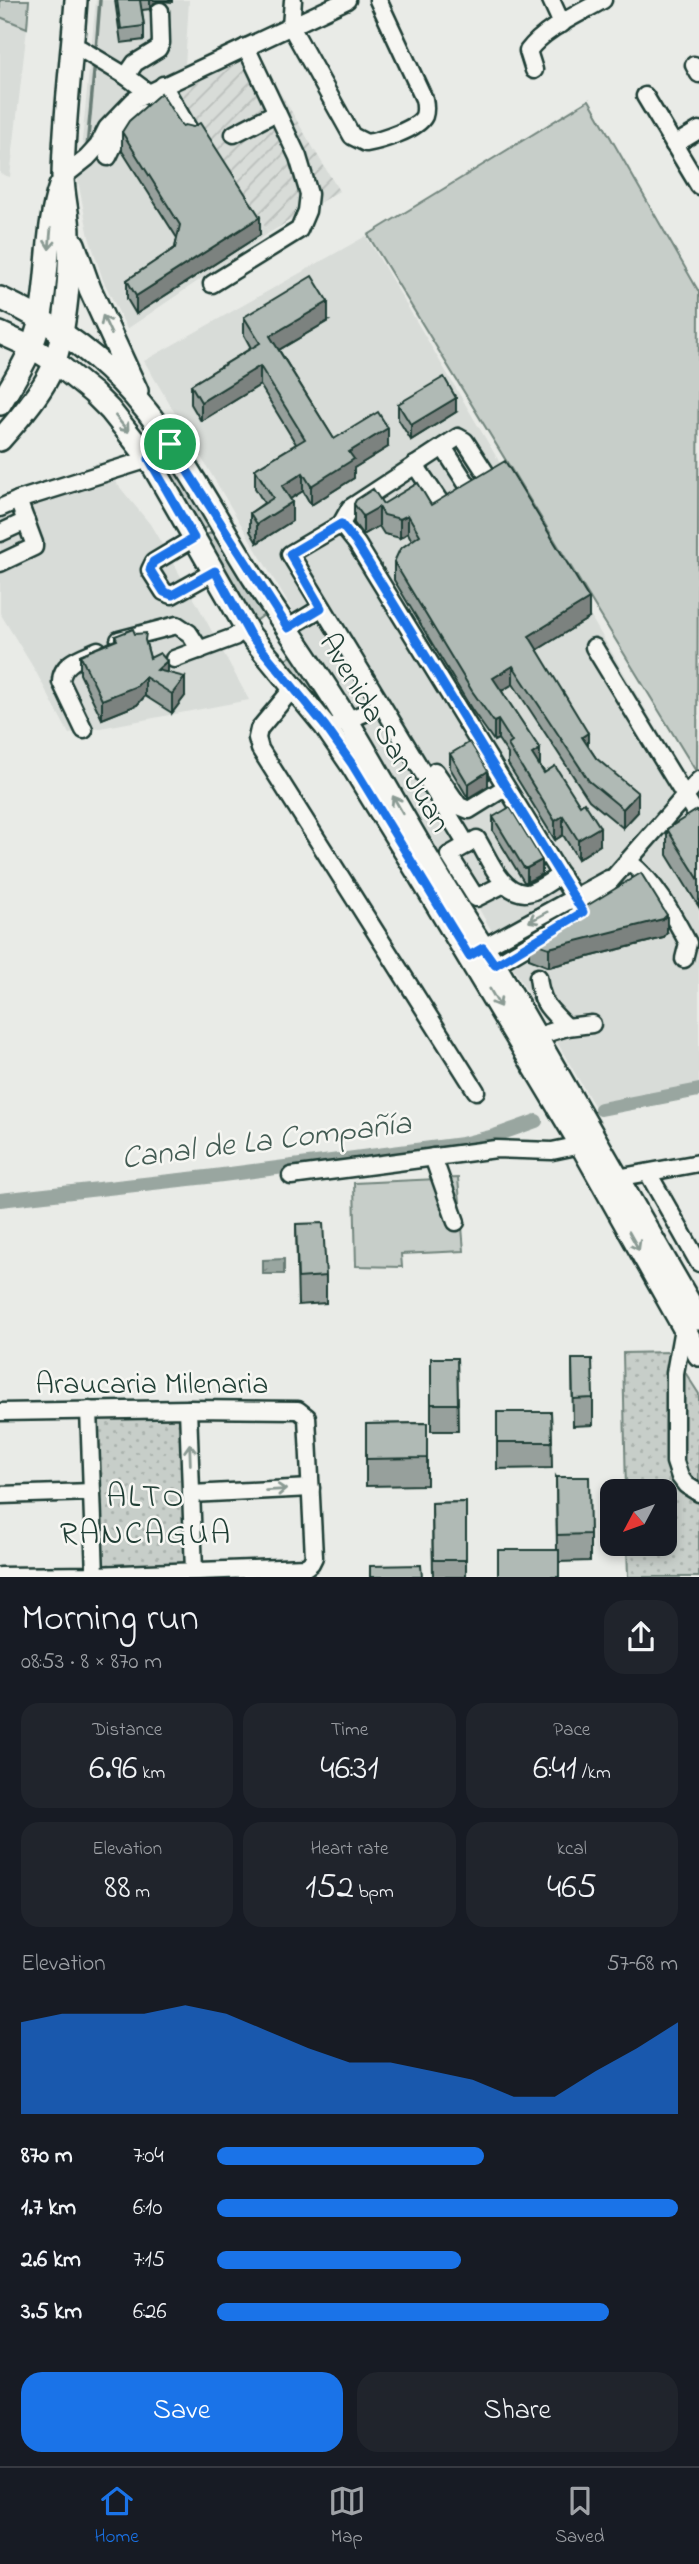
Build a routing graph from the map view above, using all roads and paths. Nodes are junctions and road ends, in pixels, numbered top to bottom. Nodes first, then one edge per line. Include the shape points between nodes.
1 (76, 0) edge
2 (293, 0) edge
3 (347, 0) edge
4 (378, 0) edge
5 (551, 0) edge
6 (603, 0) edge
7 (160, 11) dead end
8 (562, 24) junction
9 (291, 26) junction
10 (246, 47) junction
11 (73, 48) junction
12 (534, 70) dead end
13 (125, 76) junction
14 (155, 89) junction
15 (645, 96) dead end
16 (277, 112) junction
17 (699, 130) edge
18 (234, 134) dead end
19 (188, 136) edge
20 (674, 145) junction
21 (108, 157) dead end
22 (63, 177) junction
23 (699, 186) edge
24 (69, 233) junction
25 (212, 284) dead end
26 (0, 298) edge
27 (41, 317) junction
28 (61, 331) junction
29 (0, 333) edge
30 (31, 347) junction
31 (55, 362) junction
32 (0, 404) edge
33 (145, 409) junction
34 (0, 440) edge
35 (170, 444) junction
36 (443, 447) junction
37 (149, 459) junction
38 (415, 465) junction
39 (489, 478) edge
40 (470, 489) edge
41 (18, 500) junction
42 (440, 502) edge
43 (0, 508) edge
44 (26, 521) junction
45 (341, 524) junction
46 (0, 533) edge
47 (194, 538) junction
48 (0, 563) edge
49 (215, 571) junction
50 (261, 588) junction
51 (227, 596) junction
52 (321, 608) junction
53 (246, 628) junction
54 (288, 628) junction
55 (594, 647) dead end
56 (200, 650) junction
57 (174, 659) dead end
58 (294, 687) junction
59 (381, 706) junction
60 (348, 722) junction
61 (325, 726) junction
62 (84, 730) dead end
63 (435, 771) dead end
64 (699, 780) edge
65 (506, 787) junction
66 (686, 796) junction
67 (699, 819) edge
68 (467, 845) junction
69 (424, 850) junction
70 (449, 855) junction
71 (624, 868) junction
72 (561, 875) junction
73 (504, 884) junction
74 (574, 897) junction
75 (476, 898) junction
76 (457, 910) junction
77 (583, 912) junction
78 (684, 959) dead end
79 (482, 960) junction
80 (538, 977) dead end
81 (592, 1024) dead end
82 (567, 1027) junction
83 (535, 1037) junction
84 (476, 1091) dead end
85 (581, 1144) junction
86 (433, 1157) junction
87 (699, 1163) edge
88 (648, 1173) junction
89 (291, 1176) dead end
90 (609, 1180) junction
91 (456, 1222) dead end
92 (699, 1264) edge
93 (693, 1317) edge
94 (699, 1355) edge
95 (188, 1409) junction
96 (89, 1410) junction
97 (0, 1412) edge
98 (311, 1488) junction
99 (92, 1492) junction
100 (699, 1493) edge
101 (191, 1494) junction
102 (0, 1495) edge
103 (194, 1571) junction
104 (95, 1575) junction
105 (136, 1575) edge
106 (154, 1575) edge
107 (0, 1576) edge

1 - 11 main road
2 - 9 street
3 - 9 street
4 - 9 street via 425,107 419,122 377,141 366,143 352,136
5 - 8 street
6 - 8 street
7 - 13 street via 158,49 141,58
8 - 12 street via 528,51
9 - 10 street
10 - 14 street
10 - 16 street
11 - 13 street
11 - 22 main road
13 - 14 street
14 - 19 street
14 - 21 street via 155,104 126,125
14 - 22 street via 134,100 93,152
15 - 20 street
16 - 18 street
16 - 25 street via 298,157 309,194 307,211 299,230
17 - 20 street
20 - 23 street
22 - 24 main road
22 -> 27 main road via 54,206
24 - 28 main road
33 -> 24 main road
26 - 27 main road, Avenida San Juan
27 - 28 main road, Avenida San Juan
27 - 30 main road
28 - 31 main road
28 - 33 main road, Avenida San Juan via 120,380
29 - 30 main road, Avenida San Juan
30 - 31 main road, Avenida San Juan
30 - 32 main road
31 - 34 main road
31 -> 37 main road, Avenida San Juan via 110,410
33 - 35 main road, Avenida San Juan
35 - 37 main road via 153,449
35 - 50 main road, Avenida San Juan
36 - 38 street
36 - 39 street via 462,438
36 - 40 street
37 - 41 street
37 - 47 main road, Avenida San Juan
38 - 42 street
38 - 45 street via 350,508
41 - 43 street
41 - 44 street
44 - 46 street
44 - 48 street via 34,547
45 - 52 street via 290,554
45 - 65 street
47 - 49 main road, Avenida San Juan
47 - 49 street via 150,570 164,592 172,595
49 - 51 main road, Avenida San Juan
50 - 51 main road via 237,600
50 - 54 main road, Avenida San Juan
51 - 53 main road, Avenida San Juan
52 - 54 street
52 - 59 street
53 - 56 street
53 - 58 main road, Avenida San Juan
54 - 60 main road, Avenida San Juan
55 - 66 street
56 - 57 street
56 - 62 street via 182,626 172,625 121,639 69,663 61,682
58 - 61 main road, Avenida San Juan
58 - 84 street via 259,729 260,749
59 - 60 street
59 - 68 street
60 - 61 street
69 -> 60 main road, Avenida San Juan
61 - 79 main road, Avenida San Juan
63 - 65 street via 458,806 469,810
64 - 66 street
65 - 72 street
66 - 67 street
66 - 71 street
68 - 70 street
68 - 73 street via 477,839
69 - 70 street
69 - 76 main road, Avenida San Juan
70 - 75 street
71 - 74 street
71 - 77 street
71 - 78 street via 640,870 650,881 688,943
72 - 73 street via 525,893
72 - 74 street
73 - 75 street
74 - 77 street
74 -> 79 street
75 - 76 street
76 - 79 main road, Avenida San Juan
77 - 79 street
79 - 83 main road, Avenida San Juan
79 -> 85 main road, Avenida San Juan
80 - 82 street via 540,998
81 - 82 street
82 - 83 street
83 - 90 main road, Avenida San Juan
85 - 86 street via 552,1151 496,1149
85 - 90 main road, Avenida San Juan
86 - 89 street
86 - 91 street
87 - 88 street
88 - 90 street
88 - 92 street
90 - 93 main road
93 - 94 main road
93 - 100 street via 676,1373 675,1462 686,1485
95 - 96 street, Araucaria Milenaria
95 - 98 street, Araucaria Milenaria via 304,1413
101 -> 95 street
96 - 97 street, Araucaria Milenaria
96 - 99 street
101 -> 98 street
98 - 103 street via 314,1557 306,1567
99 - 102 street
99 - 104 street
101 - 103 street
103 - 106 street
104 - 105 street
104 - 107 street
105 - 106 street

